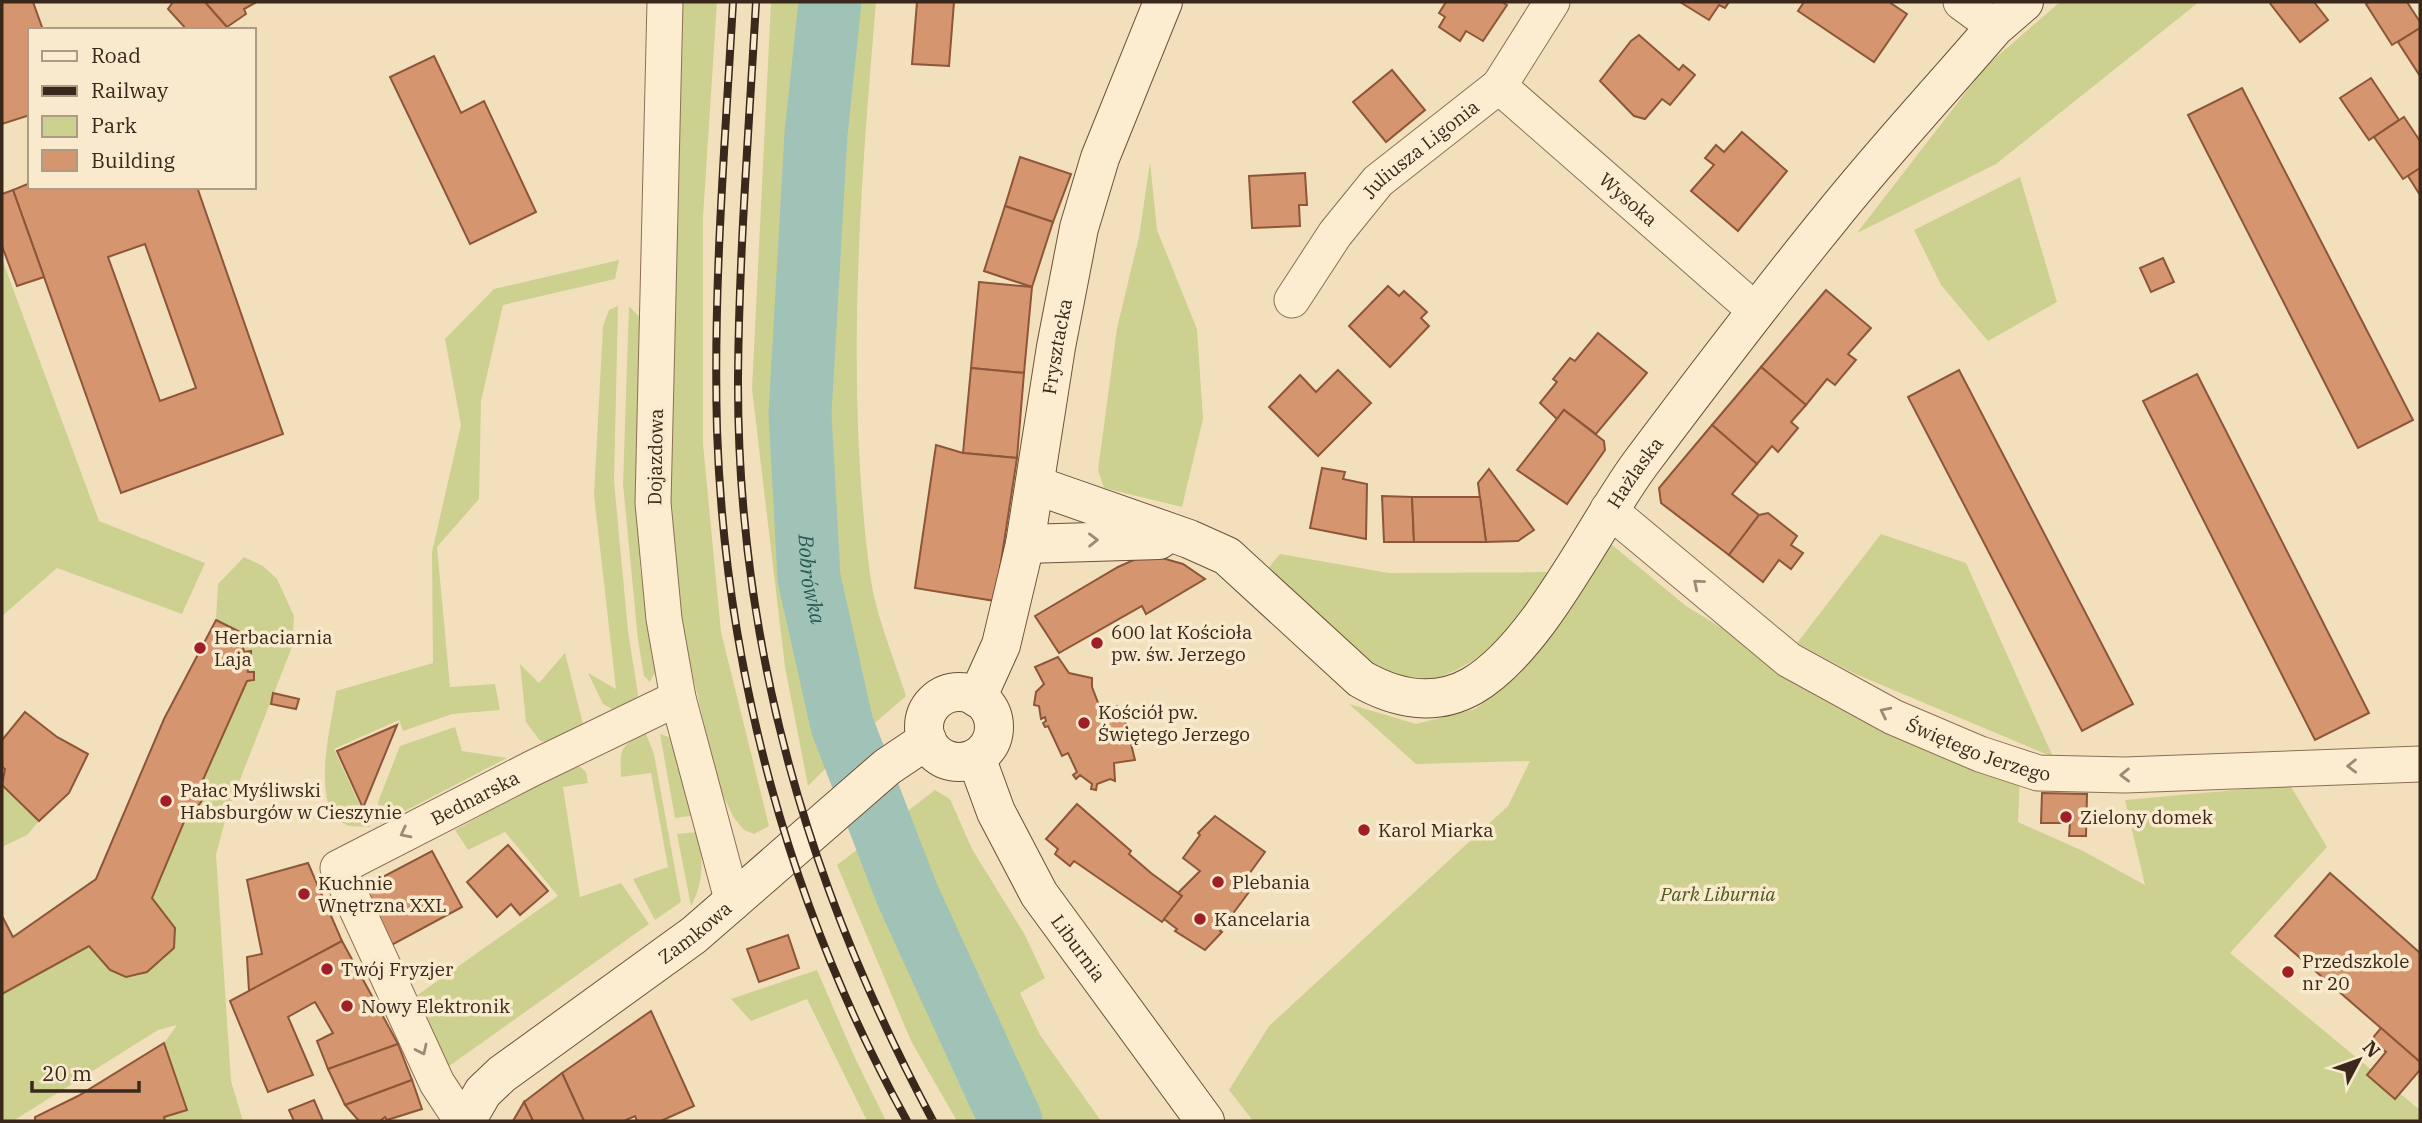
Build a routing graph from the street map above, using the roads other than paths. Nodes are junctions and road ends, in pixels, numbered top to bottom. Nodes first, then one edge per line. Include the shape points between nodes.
1 (666, 2) edge
2 (1163, 2) edge
3 (1552, 2) edge
4 (1961, 2) edge
5 (2024, 2) edge
6 (1995, 27) junction
7 (1499, 86) junction
8 (1292, 300) dead end
9 (1757, 312) junction
10 (1035, 485) junction
11 (1608, 509) junction
12 (1189, 539) junction
13 (1025, 544) junction
14 (678, 698) junction
15 (977, 698) junction
16 (927, 740) junction
17 (977, 760) junction
18 (2420, 764) edge
19 (733, 902) junction
20 (464, 1121) edge
21 (1205, 1121) edge

1 - 14 street, Dojazdowa via 653,503 664,619
2 - 10 street, Frysztacka via 1100,158 1079,228
3 - 7 street, Juliusza Ligonia
4 - 6 street
5 - 6 street, Hażlaska
6 - 9 street, Hażlaska via 1833,214
7 - 8 street, Juliusza Ligonia via 1378,181 1335,234
7 - 9 street, Wysoka
9 - 11 street, Hażlaska
10 - 12 street, Hażlaska
10 - 13 street, Frysztacka
11 - 12 street, Hażlaska via 1543,614 1511,655 1471,686 1434,699 1385,692 1361,679 1227,556
18 -> 11 street, Świętego Jerzego via 2125,775 2038,773 1968,749 1819,680
13 -> 12 street, Hażlaska
13 - 15 street, Frysztacka via 1001,645
14 - 19 street, Dojazdowa
14 -> 20 street, Bednarska via 338,868 437,1083
15 - 16 street via 965,690 939,697 924,717
15 - 17 street via 988,708 994,735
16 - 17 street via 942,758
16 - 19 street, Zamkowa via 887,767
17 - 21 street, Liburnia via 1001,823 1039,894
19 - 20 street, Zamkowa via 502,1074 483,1091

